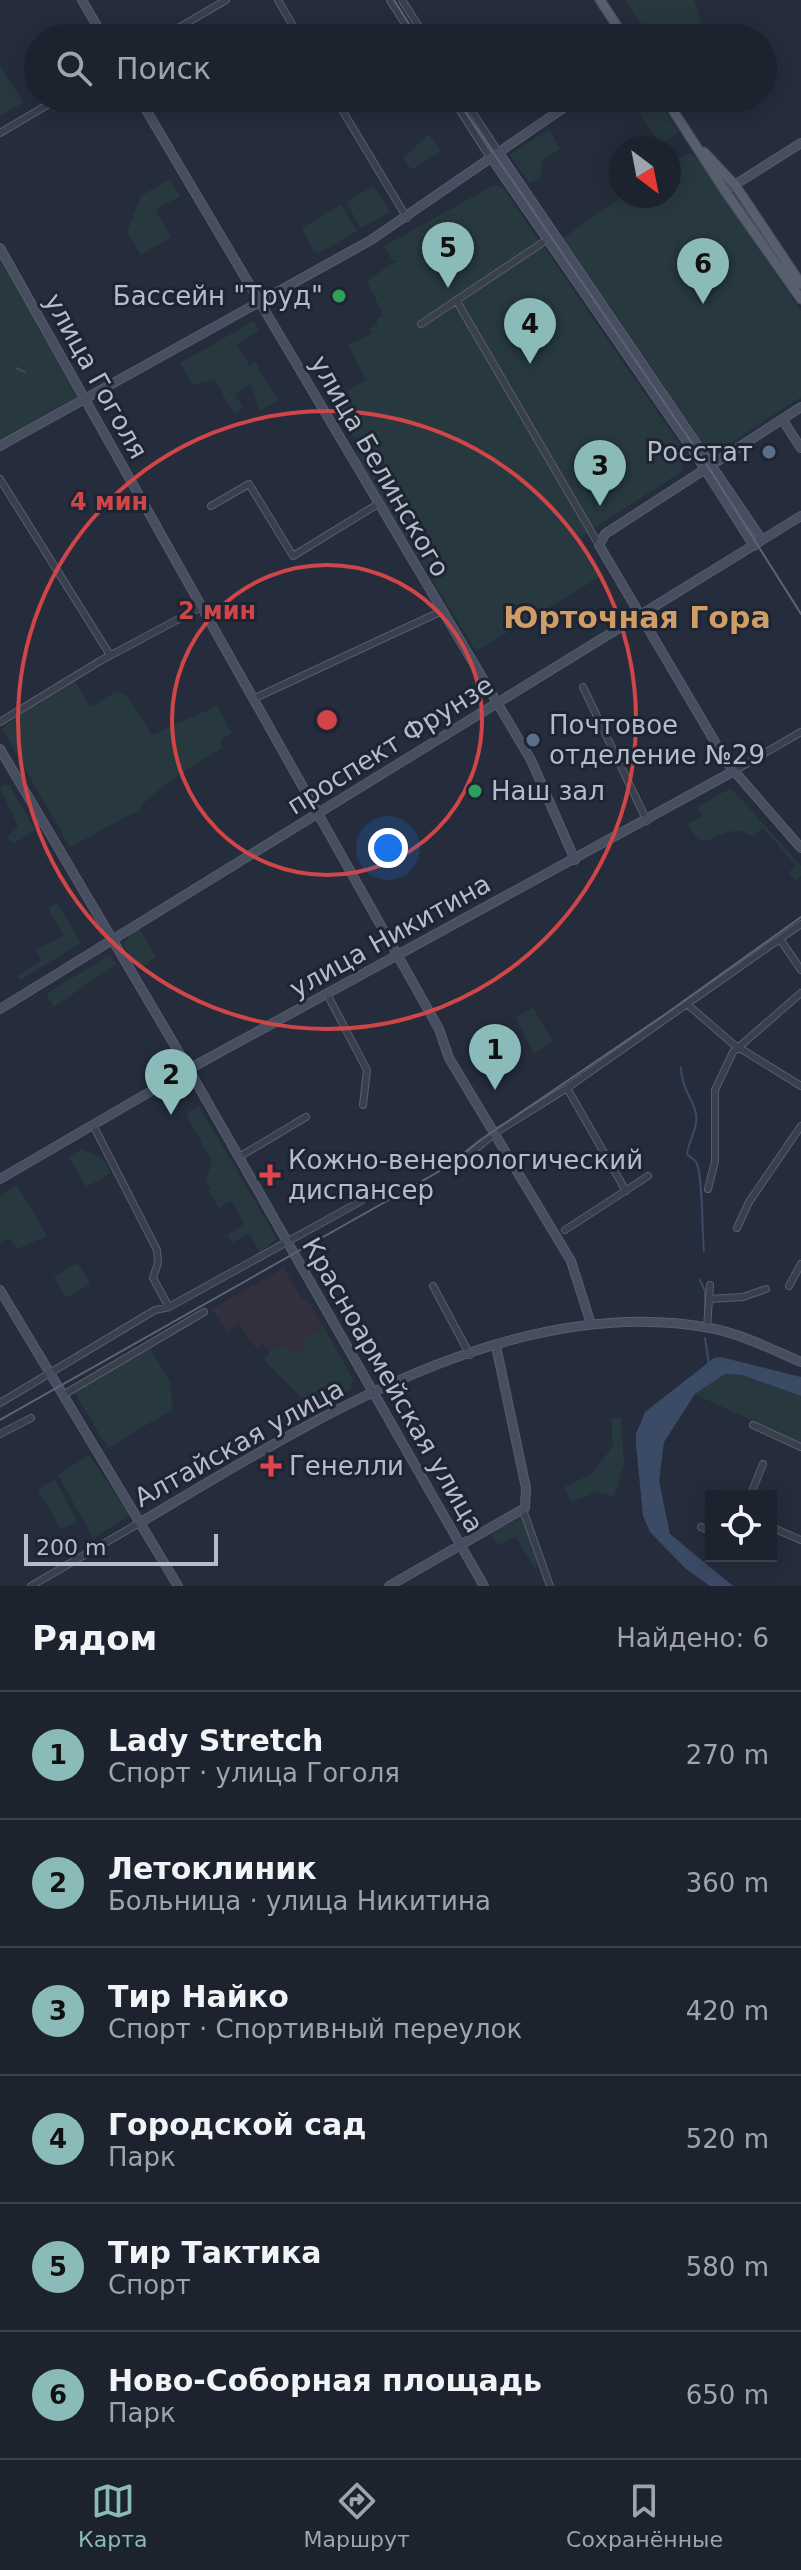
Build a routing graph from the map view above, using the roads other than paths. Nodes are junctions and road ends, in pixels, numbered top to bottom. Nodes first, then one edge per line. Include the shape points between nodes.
1 (82, 0) edge
2 (226, 0) edge
3 (278, 0) edge
4 (390, 0) edge
5 (402, 0) edge
6 (600, 0) edge
7 (96, 24) edge
8 (185, 24) edge
9 (292, 24) edge
10 (405, 24) edge
11 (417, 24) edge
12 (616, 24) edge
13 (35, 112) edge
14 (147, 112) edge
15 (343, 112) edge
16 (461, 112) edge
17 (472, 112) edge
18 (558, 112) edge
19 (674, 112) edge
20 (0, 133) edge
21 (694, 141) junction
22 (801, 143) edge
23 (499, 153) junction
24 (492, 159) junction
25 (735, 185) junction
26 (725, 191) junction
27 (407, 218) junction
28 (542, 243) dead end
29 (0, 248) edge
30 (801, 284) edge
31 (801, 299) edge
32 (456, 300) junction
33 (260, 301) junction
34 (421, 324) dead end
35 (86, 397) junction
36 (801, 407) edge
37 (782, 419) junction
38 (0, 446) edge
39 (801, 448) edge
40 (710, 467) junction
41 (0, 479) edge
42 (378, 504) junction
43 (211, 506) dead end
44 (801, 516) edge
45 (758, 543) junction
46 (599, 545) junction
47 (203, 606) junction
48 (442, 611) junction
49 (639, 617) junction
50 (110, 655) junction
51 (583, 687) dead end
52 (253, 699) junction
53 (497, 702) junction
54 (0, 722) edge
55 (801, 732) edge
56 (0, 749) edge
57 (734, 771) junction
58 (316, 815) junction
59 (647, 821) junction
60 (801, 848) edge
61 (575, 860) junction
62 (801, 924) edge
63 (113, 939) junction
64 (780, 939) junction
65 (397, 956) junction
66 (801, 970) edge
67 (801, 993) edge
68 (327, 994) junction
69 (687, 1004) junction
70 (0, 1009) edge
71 (738, 1048) junction
72 (189, 1069) junction
73 (801, 1086) edge
74 (567, 1088) junction
75 (363, 1105) dead end
76 (306, 1117) dead end
77 (93, 1125) junction
78 (801, 1126) edge
79 (495, 1133) junction
80 (239, 1157) junction
81 (460, 1162) dead end
82 (648, 1176) dead end
83 (0, 1179) edge
84 (708, 1189) dead end
85 (626, 1191) junction
86 (361, 1201) dead end
87 (737, 1228) dead end
88 (565, 1230) dead end
89 (288, 1242) junction
90 (801, 1264) edge
91 (710, 1285) dead end
92 (433, 1286) dead end
93 (789, 1286) dead end
94 (766, 1289) dead end
95 (0, 1290) edge
96 (709, 1299) junction
97 (169, 1307) junction
98 (204, 1312) dead end
99 (591, 1324) junction
100 (707, 1328) junction
101 (496, 1346) junction
102 (470, 1355) junction
103 (801, 1362) edge
104 (50, 1372) junction
105 (374, 1391) junction
106 (63, 1395) junction
107 (0, 1403) edge
108 (31, 1418) dead end
109 (753, 1425) dead end
110 (0, 1434) edge
111 (801, 1447) edge
112 (763, 1464) dead end
113 (752, 1490) edge
114 (523, 1510) junction
115 (141, 1522) junction
116 (701, 1527) dead end
117 (705, 1529) edge
118 (777, 1530) edge
119 (801, 1540) edge
120 (461, 1544) junction
121 (31, 1586) edge
122 (178, 1586) edge
123 (389, 1586) edge
124 (484, 1586) edge
125 (550, 1586) edge

1 - 7 street
2 - 8 street
3 - 9 street
4 - 10 street
5 - 11 street
6 - 12 main road
13 - 20 street
14 - 33 street, улица Белинского
15 - 27 street
16 - 24 street
17 - 23 street
18 - 23 street
19 - 21 main road
21 - 25 main road
21 - 26 main road
22 - 25 street
23 - 24 street
23 - 40 street
24 - 27 street
24 - 40 street
25 - 26 street
25 - 30 main road
26 - 31 main road
27 - 33 street
28 - 32 street
29 - 35 street, улица Гоголя
32 - 34 street
32 - 46 street
33 - 35 street
33 - 42 street, улица Белинского
35 - 38 street
35 - 47 street, улица Гоголя
36 - 37 street
37 - 39 street
37 - 40 street
40 - 45 street
40 - 46 street via 605,534
41 - 50 street
42 - 43 street via 293,556 249,484
42 - 48 street, улица Белинского
44 - 45 street, проспект Фрунзе
45 - 49 street, проспект Фрунзе
46 - 49 street
47 - 50 street
47 - 52 street, улица Гоголя
48 - 52 street
48 - 53 street, улица Белинского
49 - 53 street, проспект Фрунзе
49 - 57 street
50 - 54 street
51 - 59 street
52 - 58 street, улица Гоголя
53 - 58 street, проспект Фрунзе
53 - 61 street, улица Белинского via 535,768
55 - 57 street, улица Никитина
56 - 63 street, Красноармейская улица
57 - 59 street, улица Никитина
57 - 60 street
58 - 63 street, проспект Фрунзе
58 - 65 street, улица Гоголя
59 - 61 street, улица Никитина
61 - 65 street, улица Никитина
62 - 64 street
63 - 70 street, проспект Фрунзе
63 - 72 street, Красноармейская улица
64 - 66 street
64 - 69 street
65 - 68 street, улица Никитина
65 - 79 street, улица Гоголя
67 - 71 street
68 - 72 street, улица Никитина
68 - 75 street via 367,1070
69 - 71 street
69 - 74 street
71 - 73 street
71 - 84 street via 715,1090 715,1161
72 - 77 street, улица Никитина
72 - 80 street, Красноармейская улица
74 - 79 street
74 - 85 street
76 - 80 street
77 - 83 street, улица Никитина
77 - 97 street via 157,1250 153,1278
78 - 87 street
79 - 81 street
79 - 99 street, улица Гоголя via 571,1261
80 - 89 street, Красноармейская улица
82 - 85 street
85 - 88 street
86 - 89 street
89 - 97 street
89 - 105 street, Красноармейская улица
90 - 93 street
91 - 96 street
92 - 102 street
94 - 96 street
95 - 104 street
96 - 100 street
97 - 104 street via 155,1310
98 - 106 street
99 - 100 street, Алтайская улица
99 - 101 street, Алтайская улица
100 - 103 street, Алтайская улица
101 - 102 street, Алтайская улица
101 - 114 street via 526,1488
102 - 105 street, Алтайская улица
104 - 106 street
104 - 107 street
105 - 115 street, Алтайская улица
105 - 120 street, Красноармейская улица
106 - 115 street
108 - 110 street
109 - 111 street
112 - 113 street
114 - 120 street
114 - 125 street
115 - 121 street, Алтайская улица
115 - 122 street
116 - 117 street
118 - 119 street
120 - 123 street
120 - 124 street, Красноармейская улица

